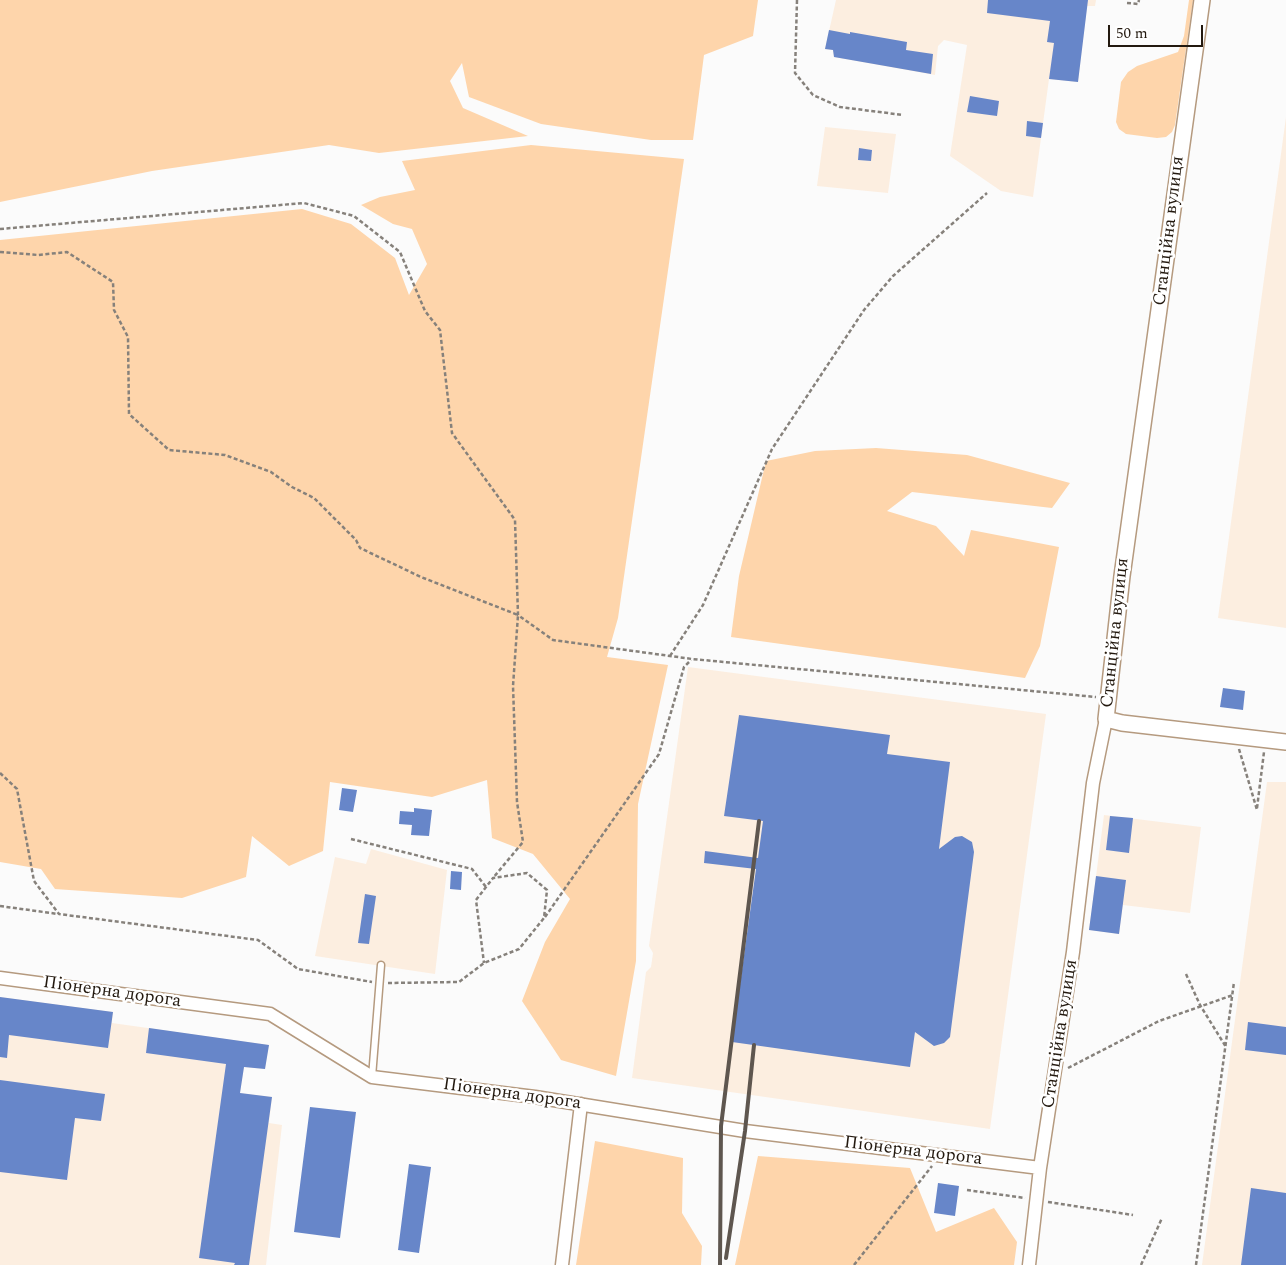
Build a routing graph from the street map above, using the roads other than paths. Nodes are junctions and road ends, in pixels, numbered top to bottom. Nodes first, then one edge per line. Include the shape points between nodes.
1 (1202, 0) edge
2 (1106, 719) junction
3 (1286, 742) edge
4 (381, 965) dead end
5 (0, 978) edge
6 (372, 1077) junction
7 (581, 1104) junction
8 (1040, 1168) junction
9 (562, 1265) edge
10 (1029, 1265) edge

1 - 2 street, Станційна вулиця via 1122,576
2 - 3 street
2 - 8 street, Станційна вулиця via 1093,783 1073,952
4 - 6 lane
5 - 6 street, Піонерна дорога via 270,1014
6 - 7 street, Піонерна дорога
7 - 8 street, Піонерна дорога via 745,1131
7 - 9 street
8 - 10 street, Станційна вулиця

